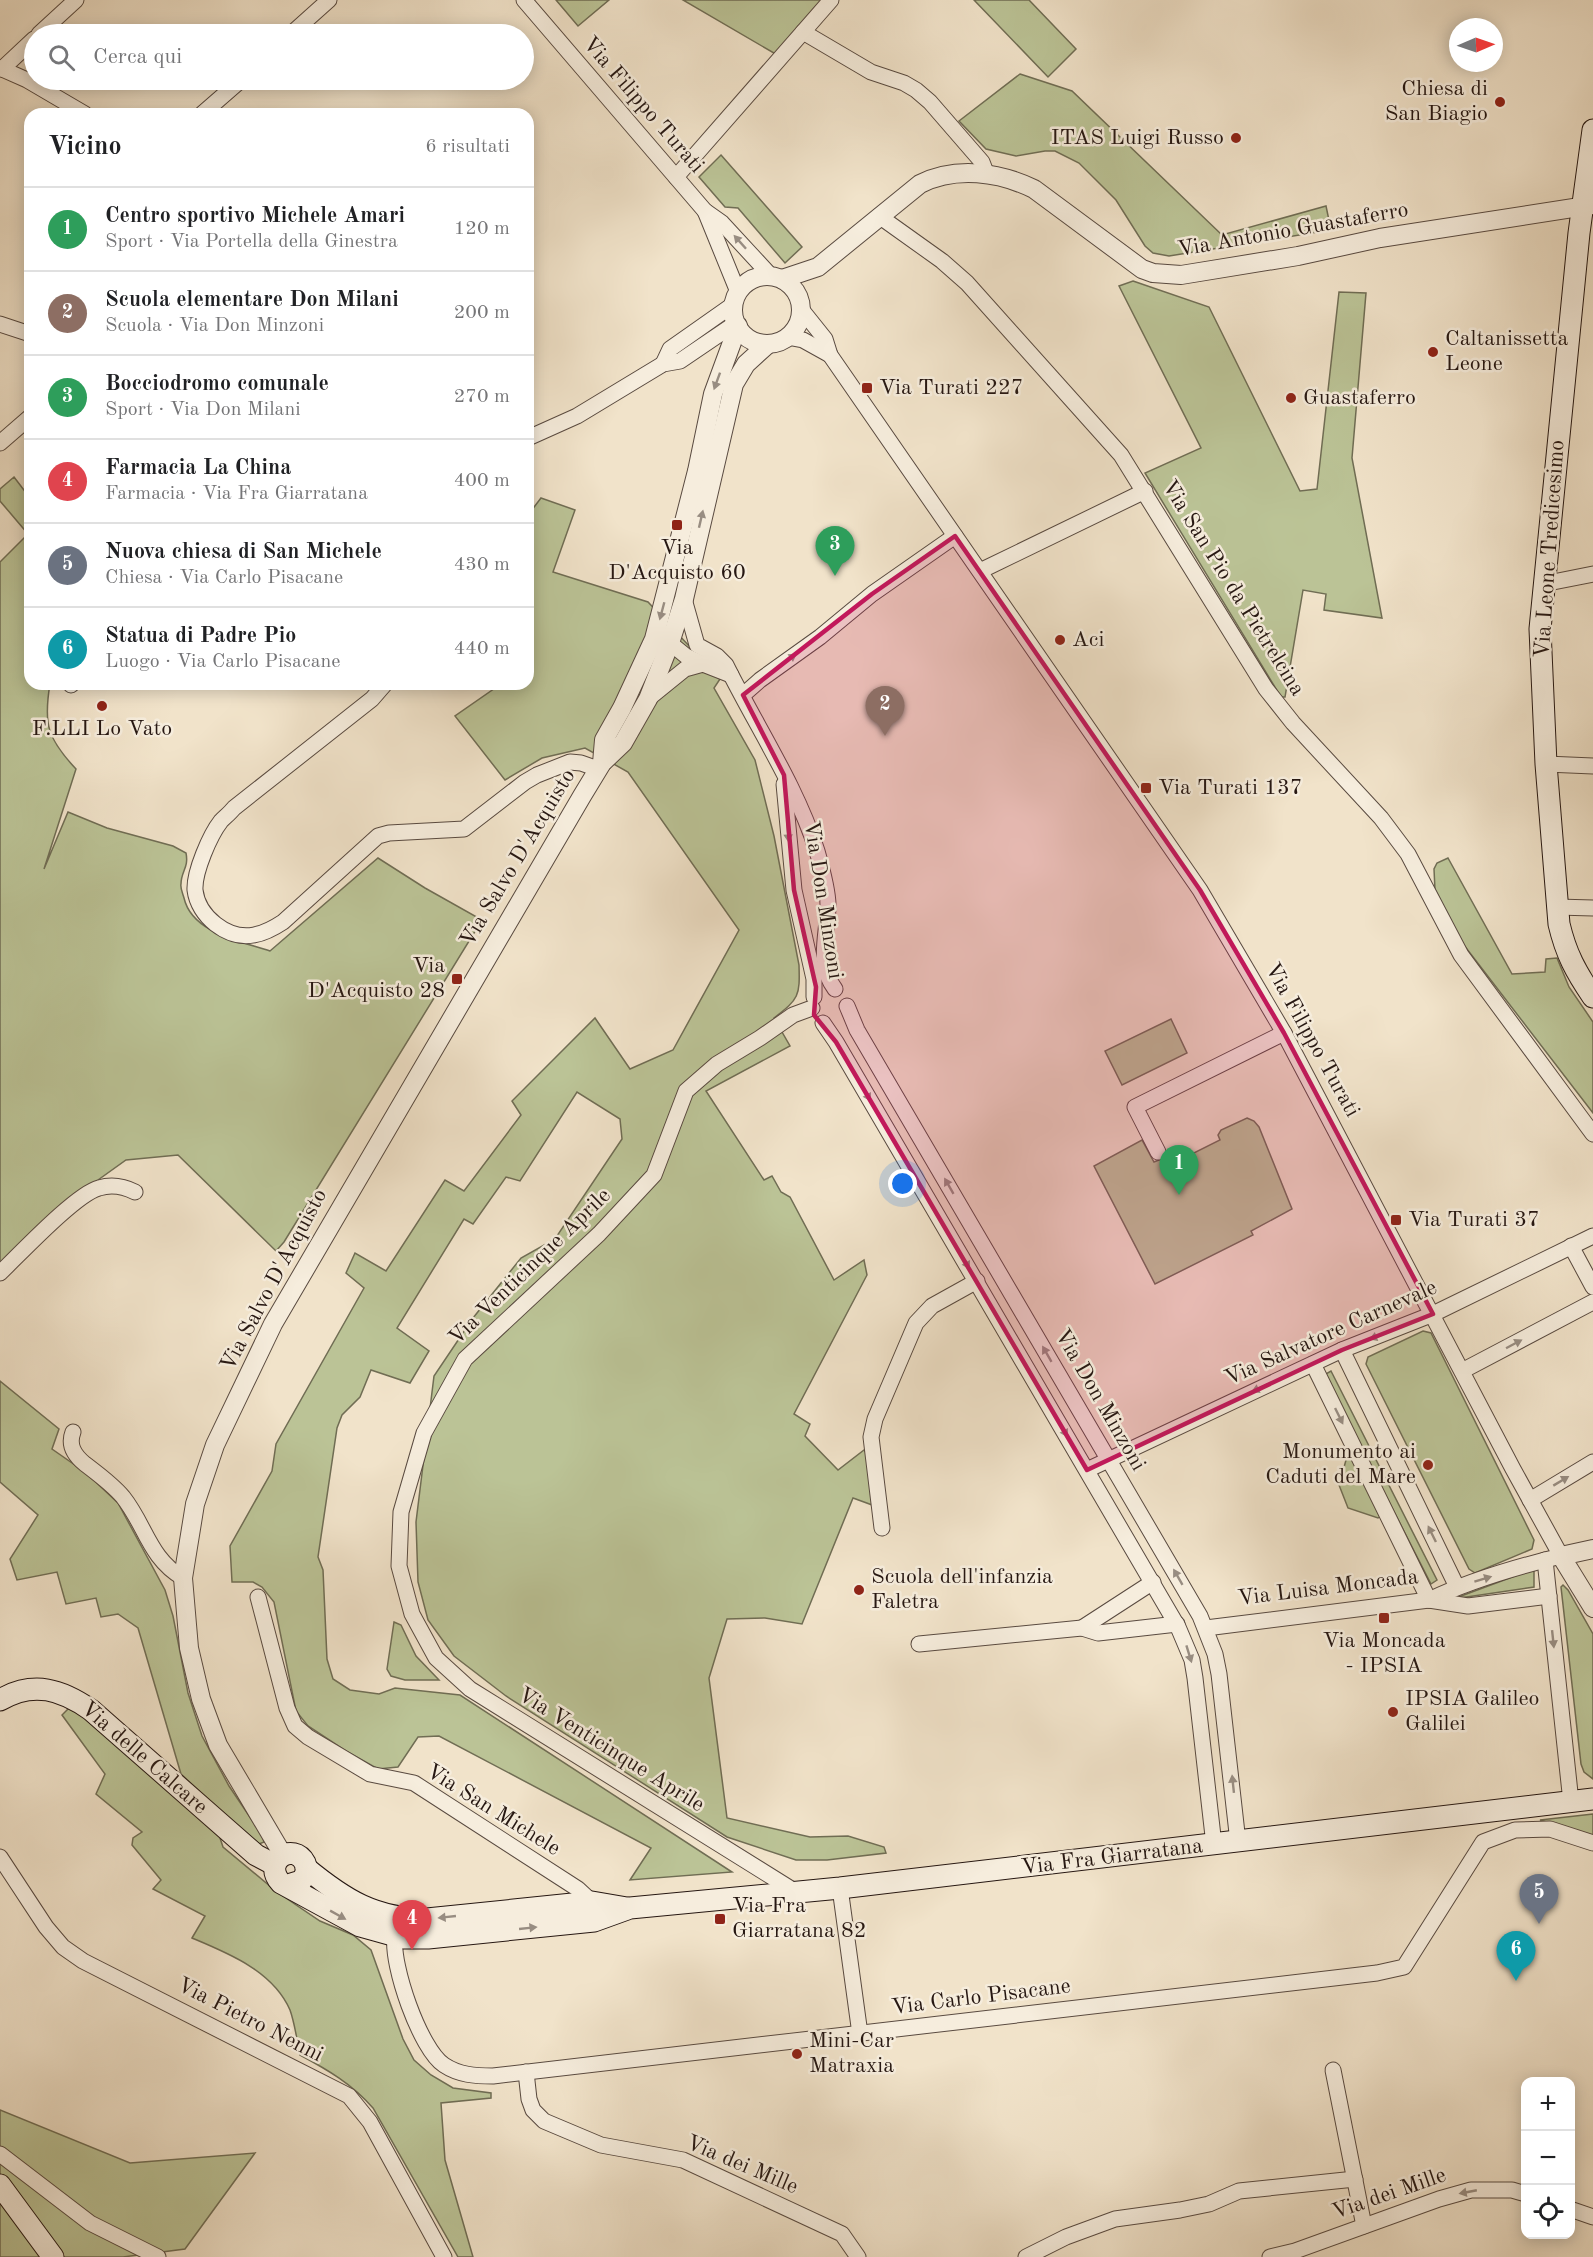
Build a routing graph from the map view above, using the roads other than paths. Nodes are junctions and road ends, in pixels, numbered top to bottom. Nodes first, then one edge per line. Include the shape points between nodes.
1 (76, 0) edge
2 (329, 0) edge
3 (524, 0) edge
4 (831, 0) edge
5 (50, 24) edge
6 (302, 24) edge
7 (803, 32) junction
8 (24, 48) edge
9 (1, 69) edge
10 (24, 79) edge
11 (44, 90) edge
12 (230, 90) edge
13 (75, 108) edge
14 (209, 108) edge
15 (1593, 130) edge
16 (987, 175) junction
17 (676, 177) junction
18 (1589, 205) edge
19 (705, 211) junction
20 (879, 216) junction
21 (818, 267) junction
22 (777, 277) junction
23 (736, 298) junction
24 (801, 305) junction
25 (0, 324) edge
26 (737, 324) junction
27 (24, 332) edge
28 (787, 337) junction
29 (768, 344) junction
30 (830, 355) junction
31 (663, 364) junction
32 (24, 422) edge
33 (534, 435) edge
34 (0, 443) edge
35 (1145, 491) junction
36 (955, 536) junction
37 (980, 571) junction
38 (1593, 574) edge
39 (1544, 585) junction
40 (684, 599) junction
41 (662, 641) junction
42 (697, 645) junction
43 (703, 664) junction
44 (731, 675) junction
45 (380, 690) edge
46 (743, 695) junction
47 (648, 699) junction
48 (1546, 764) junction
49 (600, 766) junction
50 (1593, 766) edge
51 (784, 775) junction
52 (1557, 907) junction
53 (1593, 908) edge
54 (835, 989) junction
55 (1593, 997) edge
56 (813, 1002) junction
57 (847, 1006) junction
58 (823, 1023) junction
59 (1284, 1033) junction
60 (1593, 1134) edge
61 (1158, 1152) dead end
62 (135, 1192) dead end
63 (1593, 1236) edge
64 (1571, 1246) junction
65 (0, 1273) edge
66 (976, 1281) junction
67 (1593, 1287) edge
68 (1593, 1302) edge
69 (1433, 1314) junction
70 (1342, 1350) junction
71 (1313, 1364) junction
72 (1462, 1371) junction
73 (73, 1432) dead end
74 (1109, 1459) junction
75 (1593, 1462) edge
76 (1087, 1470) junction
77 (1530, 1500) junction
78 (882, 1528) dead end
79 (1593, 1548) edge
80 (1553, 1558) junction
81 (183, 1578) junction
82 (1153, 1582) junction
83 (1457, 1587) junction
84 (1549, 1596) junction
85 (258, 1597) dead end
86 (1429, 1600) junction
87 (1593, 1608) edge
88 (1177, 1624) junction
89 (1082, 1628) junction
90 (1206, 1628) junction
91 (919, 1644) dead end
92 (0, 1700) edge
93 (1593, 1799) edge
94 (1571, 1802) junction
95 (1238, 1842) junction
96 (1593, 1843) edge
97 (1214, 1845) junction
98 (0, 1857) edge
99 (279, 1860) junction
100 (306, 1868) junction
101 (288, 1885) junction
102 (840, 1888) junction
103 (796, 1892) junction
104 (592, 1902) junction
105 (630, 1908) junction
106 (395, 1937) junction
107 (860, 2034) junction
108 (1333, 2070) dead end
109 (526, 2072) junction
110 (0, 2154) edge
111 (1355, 2179) junction
112 (0, 2185) edge
113 (1521, 2193) edge
114 (1575, 2211) edge
115 (1593, 2217) edge
116 (1364, 2226) junction
117 (53, 2257) edge
118 (158, 2257) edge
119 (444, 2257) edge
120 (858, 2257) edge
121 (1026, 2257) edge
122 (1270, 2257) edge

1 - 5 street
2 - 6 street
3 - 17 street, Via Filippo Turati
4 - 7 street
7 - 16 street via 871,72 916,90 982,162
7 - 17 street
8 - 9 street
9 - 10 street
11 - 13 street
12 - 14 street
15 - 18 main road, Via Leone Tredicesimo
16 - 18 street, Via Antonio Guastaferro via 1008,178 1034,189 1142,269 1173,275
16 - 20 street, Via Antonio Guastaferro via 935,176
17 - 19 street, Via Filippo Turati
18 - 39 main road, Via Leone Tredicesimo via 1580,233
22 -> 19 street
19 - 23 street
20 - 21 street, Via Antonio Guastaferro
20 - 35 street, Via San Pio da Pietrelcina via 967,283 1107,438
21 - 22 street
21 - 24 street
22 - 23 street via 753,279
22 - 24 street via 790,284
23 - 26 street
23 - 31 street via 670,349
24 - 28 street via 800,320
24 - 30 street, Via Filippo Turati via 825,339
25 - 27 street
26 - 29 street via 750,339
26 - 31 street via 680,361
26 -> 41 street, Via Salvo D'Acquisto via 712,394
28 - 29 street
28 - 30 street via 804,340
40 -> 29 street, Via Salvo D'Acquisto via 731,392 746,364
30 - 36 street, Via Filippo Turati
31 - 33 street via 577,416
32 - 34 street
35 - 37 street
35 - 60 street, Via San Pio da Pietrelcina via 1266,689 1381,818 1408,854 1461,956
36 - 37 street, Via Filippo Turati
46 -> 36 street via 872,594
37 - 59 street, Via Filippo Turati via 1200,890
38 - 39 street
39 - 48 main road, Via Leone Tredicesimo via 1540,660
40 - 41 street, Via Salvo D'Acquisto
40 - 42 street
41 - 42 street
41 - 43 street
41 - 47 street, Via Salvo D'Acquisto
41 - 49 street, Via Salvo D'Acquisto via 604,740
42 - 44 street, Via Don Minzoni via 722,660
43 - 44 street
43 - 47 street via 684,669
44 - 46 street, Via Don Minzoni
45 - 49 street via 221,821 195,888 204,914 213,922 240,935 270,931 378,836 464,829 537,775 570,762
46 - 51 street, Via Don Minzoni
47 - 49 street, Via Salvo D'Acquisto via 623,743
48 - 50 street
48 - 52 main road, Via Leone Tredicesimo
49 - 81 street, Via Salvo D'Acquisto via 273,1324 215,1445 195,1504
51 - 54 street, Via Don Minzoni via 817,851 828,903 824,966
51 -> 56 street, Via Don Minzoni via 794,890 814,979
52 - 53 street
52 - 55 main road, Via Leone Tredicesimo via 1564,946
54 - 56 street, Via Don Minzoni via 824,989
54 - 57 street, Via Don Minzoni via 843,994
56 - 58 street, Via Don Minzoni via 814,1015
56 - 103 street, Via Venticinque Aprile via 717,1064 686,1091 654,1175 599,1233 465,1359 424,1433 401,1512 399,1566 412,1614 436,1658 470,1689
57 - 58 street, Via Don Minzoni via 837,1022
74 -> 57 street, Via Don Minzoni via 857,1030
58 -> 66 street, Via Don Minzoni
59 - 61 street via 1135,1107
59 - 69 street, Via Filippo Turati
62 - 65 street via 110,1185 89,1192
63 - 64 street, Via Salvatore Carnevale
64 - 67 street
64 - 69 street, Via Salvatore Carnevale
66 -> 76 street, Via Don Minzoni
66 - 78 street via 932,1306 916,1323 875,1419 871,1437
72 -> 68 street
69 -> 70 street, Via Salvatore Carnevale
69 - 72 street, Via Filippo Turati
70 - 71 street, Via Salvatore Carnevale
83 -> 70 street
71 -> 74 street, Via Salvatore Carnevale
71 -> 86 street
72 - 77 street, Via Filippo Turati
73 - 81 street via 70,1438 74,1453 124,1498 159,1559
74 - 76 street, Via Salvatore Carnevale
90 -> 74 street, Via Don Minzoni
77 -> 75 street
76 - 82 street, Via Don Minzoni
77 - 80 street, Via Filippo Turati
79 - 80 street, Via Luisa Moncada
83 -> 80 street, Via Luisa Moncada
80 - 84 street
80 - 87 street
81 - 99 street, Via Salvo D'Acquisto via 189,1648 205,1708 218,1745
82 - 88 street, Via Don Minzoni
82 - 89 street
83 - 86 street, Via Luisa Moncada
84 - 86 street via 1468,1606
84 -> 94 street
85 - 104 street, Via San Michele via 295,1726 370,1774 414,1784 578,1889
86 - 90 street, Via Luisa Moncada
88 - 89 street via 1098,1633
88 -> 97 street, Via Don Minzoni via 1196,1678
89 - 91 street
95 -> 90 street, Via Don Minzoni via 1220,1674
92 - 99 main road, Via delle Calcare via 28,1690 51,1690 70,1696 91,1710 256,1855
93 - 94 main road, Via Fra Giarratana
94 - 95 main road, Via Fra Giarratana
95 - 97 main road, Via Fra Giarratana
96 - 107 street, Via Carlo Pisacane via 1550,1829 1515,1830 1482,1842 1404,1967
97 - 102 main road, Via Fra Giarratana
98 - 119 street, Via Pietro Nenni via 46,1927 63,1947 83,1961 349,2096 370,2122
99 - 100 main road via 291,1853 298,1855
99 - 101 main road via 274,1871 281,1883
100 - 101 main road via 302,1881
104 -> 100 main road, Via Fra Giarratana via 405,1919 357,1904
101 -> 106 main road, Via Fra Giarratana via 360,1926
102 - 103 main road, Via Fra Giarratana
102 - 107 street
103 - 105 main road, Via Fra Giarratana
104 - 105 main road, Via Fra Giarratana
106 -> 105 main road, Via Fra Giarratana via 428,1938 594,1921
106 - 109 street, Via Carlo Pisacane via 398,1971 421,2035 442,2064 473,2076
107 - 109 street, Via Carlo Pisacane
108 - 111 street
109 - 120 street, Via dei Mille via 532,2110 544,2121 601,2145 683,2160 842,2234
110 - 118 street via 90,2223
111 - 116 street
111 - 121 street via 1239,2191 1199,2206 1115,2219
112 - 117 main road
113 -> 116 street, Via dei Mille via 1471,2190
114 - 115 street
116 - 122 street, Via dei Mille

